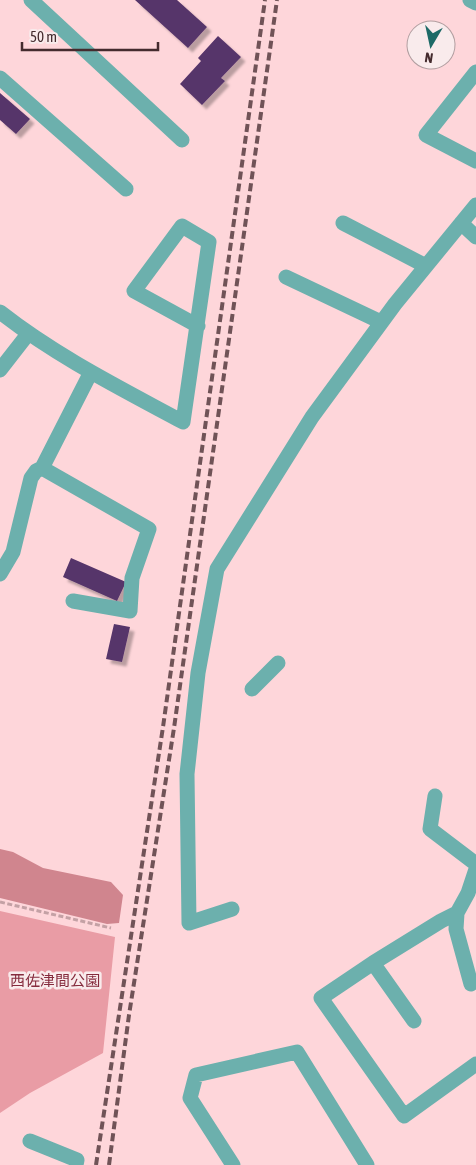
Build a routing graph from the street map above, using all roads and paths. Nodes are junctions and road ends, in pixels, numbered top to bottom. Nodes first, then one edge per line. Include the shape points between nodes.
1 (31, 0) edge
2 (470, 0) edge
3 (476, 3) edge
4 (476, 72) edge
5 (0, 78) edge
6 (182, 140) dead end
7 (476, 161) edge
8 (126, 189) dead end
9 (476, 206) edge
10 (343, 223) dead end
11 (461, 223) junction
12 (476, 237) edge
13 (426, 266) junction
14 (286, 278) dead end
15 (0, 312) edge
16 (381, 322) junction
17 (198, 326) junction
18 (28, 334) junction
19 (0, 370) edge
20 (91, 372) junction
21 (42, 468) junction
22 (0, 574) edge
23 (73, 601) dead end
24 (278, 663) dead end
25 (252, 689) dead end
26 (435, 796) dead end
27 (476, 864) edge
28 (476, 869) edge
29 (0, 902) edge
30 (232, 909) dead end
31 (458, 913) junction
32 (111, 928) dead end
33 (373, 962) junction
34 (471, 984) dead end
35 (414, 1021) dead end
36 (476, 1064) edge
37 (30, 1141) dead end
38 (76, 1162) edge
39 (232, 1165) edge
40 (367, 1165) edge

1 - 6 street
2 - 3 street
4 - 7 street via 426,135
5 - 8 street
9 - 11 street
10 - 13 street
11 - 12 street
11 - 13 street
13 - 16 street
14 - 16 street
15 - 18 street
16 - 30 street via 312,417 217,569 198,673 187,774 189,923
17 - 17 street via 209,242 182,226 134,291
17 - 20 street via 183,422
18 - 19 street
18 - 20 street
20 - 21 street
21 - 22 street via 31,478 13,552
21 - 23 street via 149,529 132,578 130,611
24 - 25 street
26 - 27 street via 430,829
28 - 31 street
29 - 32 path
31 - 33 street
31 - 34 street via 456,928
33 - 35 street
33 - 36 street via 321,998 404,1116
37 - 38 street
39 - 40 street via 190,1098 196,1075 297,1052

